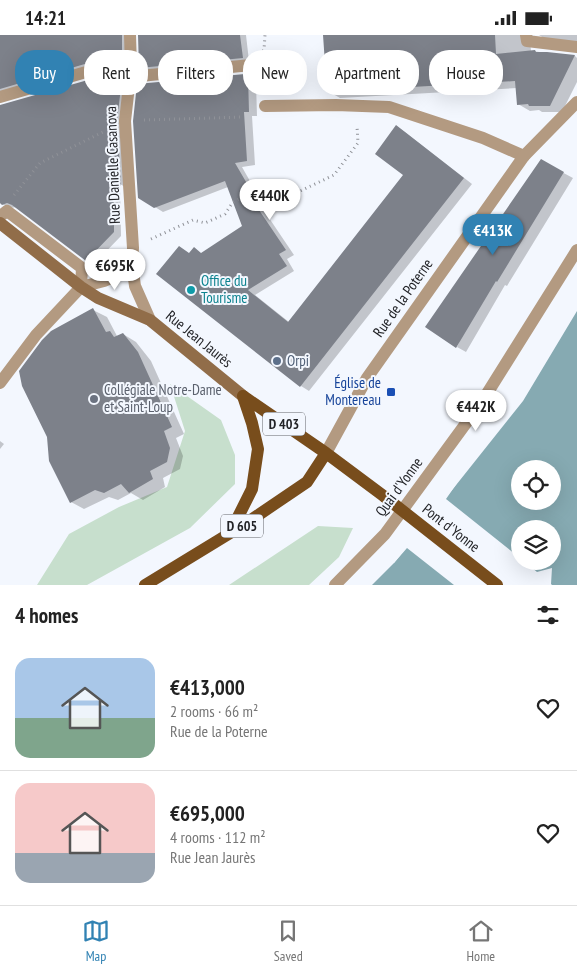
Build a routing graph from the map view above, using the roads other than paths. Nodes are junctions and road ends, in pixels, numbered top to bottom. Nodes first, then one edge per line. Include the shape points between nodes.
1 (130, 35) edge
2 (526, 35) edge
3 (577, 47) edge
4 (131, 50) edge
5 (243, 66) edge
6 (84, 73) edge
7 (148, 75) edge
8 (128, 95) edge
9 (0, 97) edge
10 (577, 102) edge
11 (265, 106) dead end
12 (524, 156) junction
13 (0, 216) edge
14 (0, 223) edge
15 (577, 250) edge
16 (132, 263) junction
17 (81, 287) junction
18 (150, 320) junction
19 (0, 383) edge
20 (243, 396) junction
21 (326, 453) junction
22 (230, 533) junction
23 (145, 585) edge
24 (336, 585) edge
25 (497, 585) edge

1 - 4 street, Rue Danielle Casanova
2 - 3 street via 527,41
5 - 7 street
6 - 9 street
8 - 16 street, Rue Danielle Casanova via 125,121
10 - 12 street, Rue de la Poterne
11 - 12 street via 389,107 484,138
12 - 21 street, Rue de la Poterne via 367,378
13 - 17 street via 7,211 82,268
14 - 17 main road, Rue Jean Jaurès / D 403
15 - 24 street, Quai d'Yonne via 482,400 385,534
16 - 17 street via 120,274
16 - 18 street, Rue Danielle Casanova via 134,286
17 - 18 main road, Rue Jean Jaurès / D 403 via 98,298
17 - 19 street via 36,335
18 - 20 main road, Rue Jean Jaurès / D 403
20 - 21 main road, Rue Jean Jaurès / D 403
20 - 22 main road via 258,449 252,489
21 - 22 main road, D 605 via 307,482
21 - 25 main road, Pont d'Yonne, bridge
22 - 23 main road, D 605

